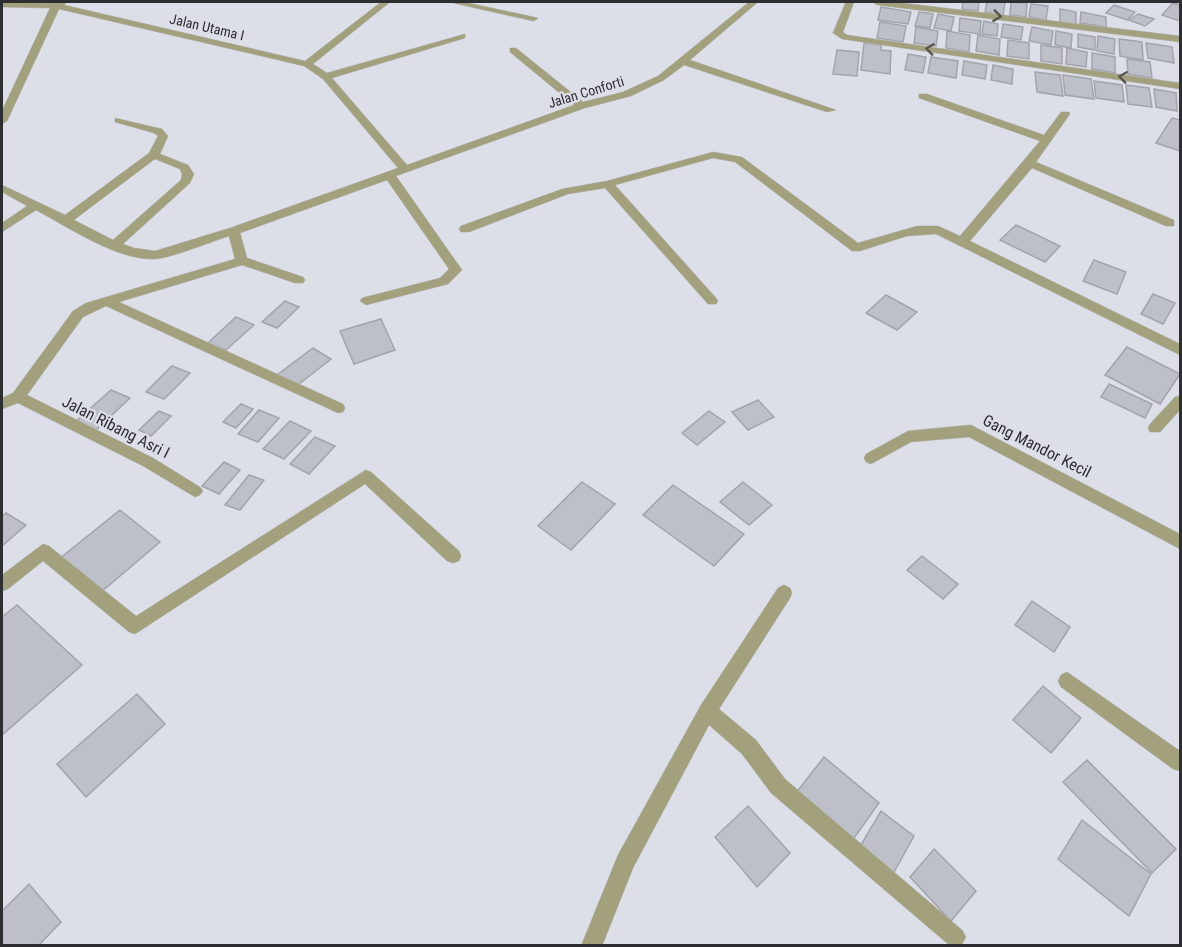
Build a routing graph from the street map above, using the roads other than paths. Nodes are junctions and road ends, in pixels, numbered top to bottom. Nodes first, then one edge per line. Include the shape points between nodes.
1 (386, 2) edge
2 (453, 2) edge
3 (753, 2) edge
4 (850, 2) edge
5 (877, 2) edge
6 (2, 4) edge
7 (60, 4) edge
8 (534, 18) dead end
9 (462, 36) dead end
10 (1180, 39) edge
11 (513, 50) dead end
12 (683, 61) junction
13 (307, 64) junction
14 (326, 77) junction
15 (1180, 86) edge
16 (923, 96) dead end
17 (581, 106) junction
18 (831, 110) dead end
19 (1065, 114) dead end
20 (2, 120) edge
21 (119, 120) dead end
22 (1047, 140) junction
23 (154, 155) junction
24 (1030, 163) junction
25 (404, 168) junction
26 (390, 174) junction
27 (608, 184) junction
28 (2, 188) edge
29 (36, 205) junction
30 (67, 219) junction
31 (1170, 223) dead end
32 (2, 228) edge
33 (465, 229) dead end
34 (234, 231) junction
35 (963, 241) junction
36 (114, 245) junction
37 (242, 261) junction
38 (299, 280) dead end
39 (712, 300) dead end
40 (366, 301) dead end
41 (108, 302) junction
42 (1180, 350) edge
43 (18, 398) junction
44 (1180, 401) edge
45 (2, 404) edge
46 (338, 408) dead end
47 (1155, 428) dead end
48 (871, 458) dead end
49 (195, 491) dead end
50 (1180, 542) edge
51 (453, 556) dead end
52 (2, 584) edge
53 (784, 593) dead end
54 (1067, 681) dead end
55 (707, 711) junction
56 (1180, 762) edge
57 (955, 937) dead end
58 (591, 945) edge

1 - 13 street
2 - 8 street
3 - 12 street, Jalan Conforti
15 -> 4 street via 845,37 838,33
5 -> 10 street
6 - 7 street, Jalan Utama I
7 - 13 street, Jalan Utama I
7 - 20 street
9 - 14 street
11 - 17 street
12 - 17 street, Jalan Conforti via 646,87
12 - 18 street
13 - 14 street
14 - 25 street
16 - 22 street
17 - 25 street, Jalan Conforti
19 - 22 street
21 - 23 street via 163,136
22 - 24 street
23 - 30 street
23 - 36 street via 184,167 186,181
24 - 31 street
24 - 35 street
25 - 26 street, Jalan Conforti
26 - 34 street, Jalan Conforti
26 - 40 street via 456,270 444,281
27 - 33 street via 566,191
27 - 35 street via 713,155 727,156 738,159 856,248 926,228
27 - 39 street
28 - 29 street, Jalan Conforti
29 - 30 street, Jalan Conforti
29 - 32 street
30 - 36 street, Jalan Conforti
34 - 36 street, Jalan Conforti via 155,255
34 - 37 street
35 - 42 street
37 - 38 street
37 - 41 street
41 - 43 street via 78,314
41 - 46 street
43 - 45 street
43 - 49 street, Jalan Ribang Asri I via 148,462
44 - 47 street
48 - 50 street, Gang Mandor Kecil via 908,437 970,431
51 - 52 street via 366,476 135,626 43,551
53 - 55 street
54 - 56 street
55 - 57 street via 749,747 778,786
55 - 58 street via 625,862

